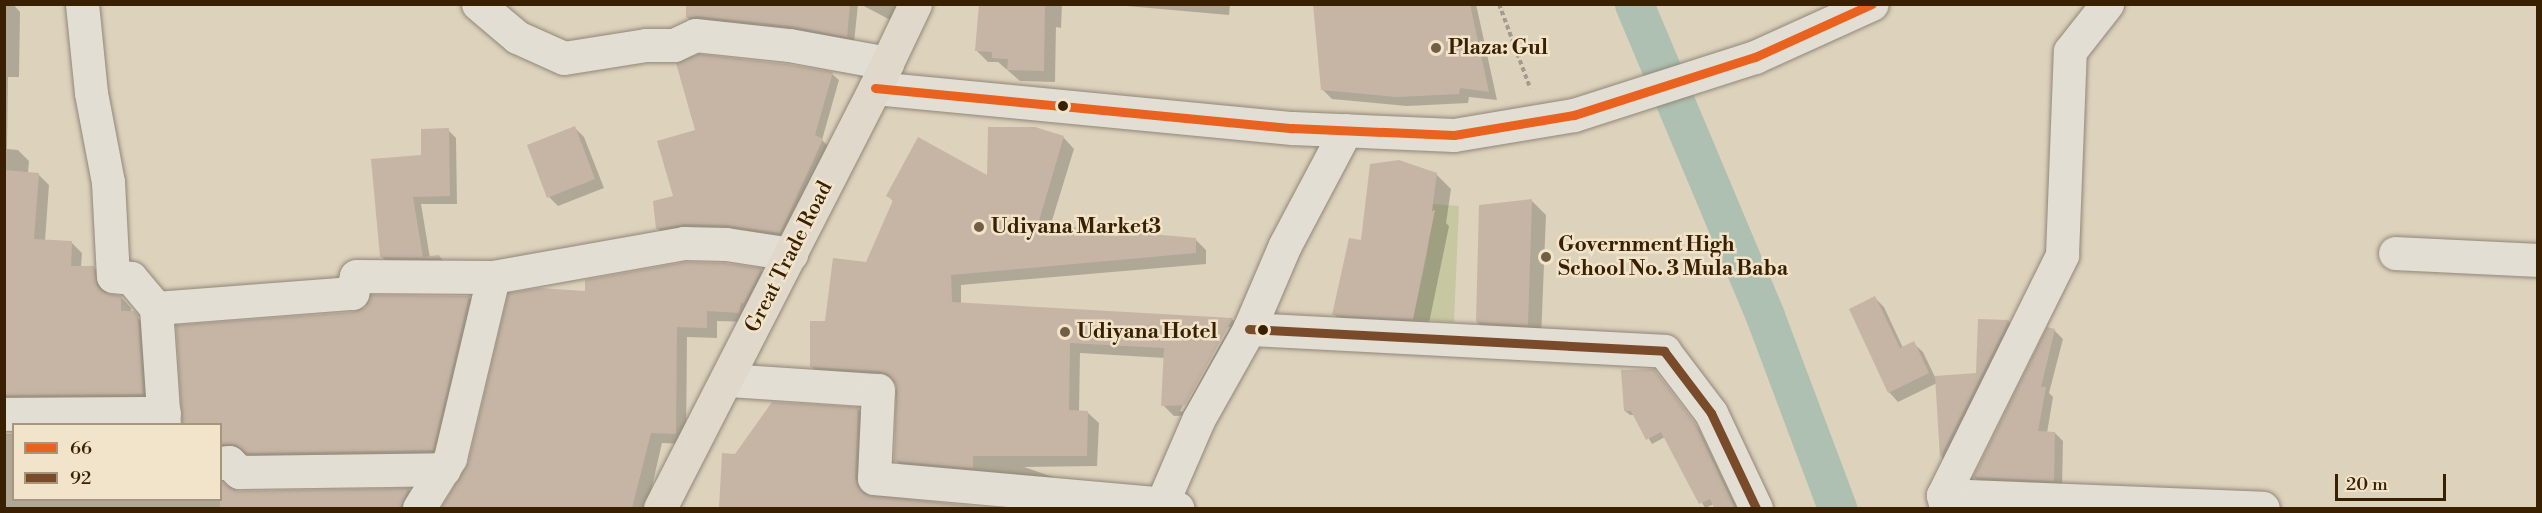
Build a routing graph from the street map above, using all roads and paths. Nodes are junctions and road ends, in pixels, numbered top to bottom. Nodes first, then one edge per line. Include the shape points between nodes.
1 (82, 4) edge
2 (915, 4) edge
3 (1499, 4) edge
4 (1872, 4) edge
5 (2107, 4) edge
6 (486, 7) edge
7 (881, 76) junction
8 (1558, 117) junction
9 (1346, 130) junction
10 (2395, 253) dead end
11 (791, 254) junction
12 (2538, 260) edge
13 (493, 277) junction
14 (156, 308) junction
15 (1249, 329) junction
16 (727, 380) junction
17 (4, 414) edge
18 (164, 419) edge
19 (222, 463) edge
20 (444, 469) junction
21 (1944, 502) edge
22 (1167, 507) edge
23 (419, 508) edge
24 (660, 508) edge
25 (1756, 508) edge
26 (2263, 508) edge

1 - 14 street via 91,93 108,182 113,276 131,278
2 - 7 main road, Great Trade Road
3 - 8 path
4 - 8 street via 1755,57
5 - 21 street via 2070,51 2062,255
6 - 7 street via 517,36 564,58 646,45 674,45 695,34 789,45
7 - 9 street via 1292,128
7 - 11 main road, Great Trade Road
8 - 9 street via 1454,135
9 - 15 street via 1285,245
10 - 12 street
11 - 13 street via 726,244 684,243
11 - 16 main road, Great Trade Road
13 - 14 street via 356,276 352,293
13 - 20 street via 450,458
14 - 18 street
15 - 22 street via 1198,420
15 - 25 street via 1664,351 1711,413
16 - 22 street via 878,390 874,478
16 - 24 main road, Great Trade Road
17 - 18 street
19 - 20 street via 229,462 239,472
20 - 23 street
21 - 26 street

